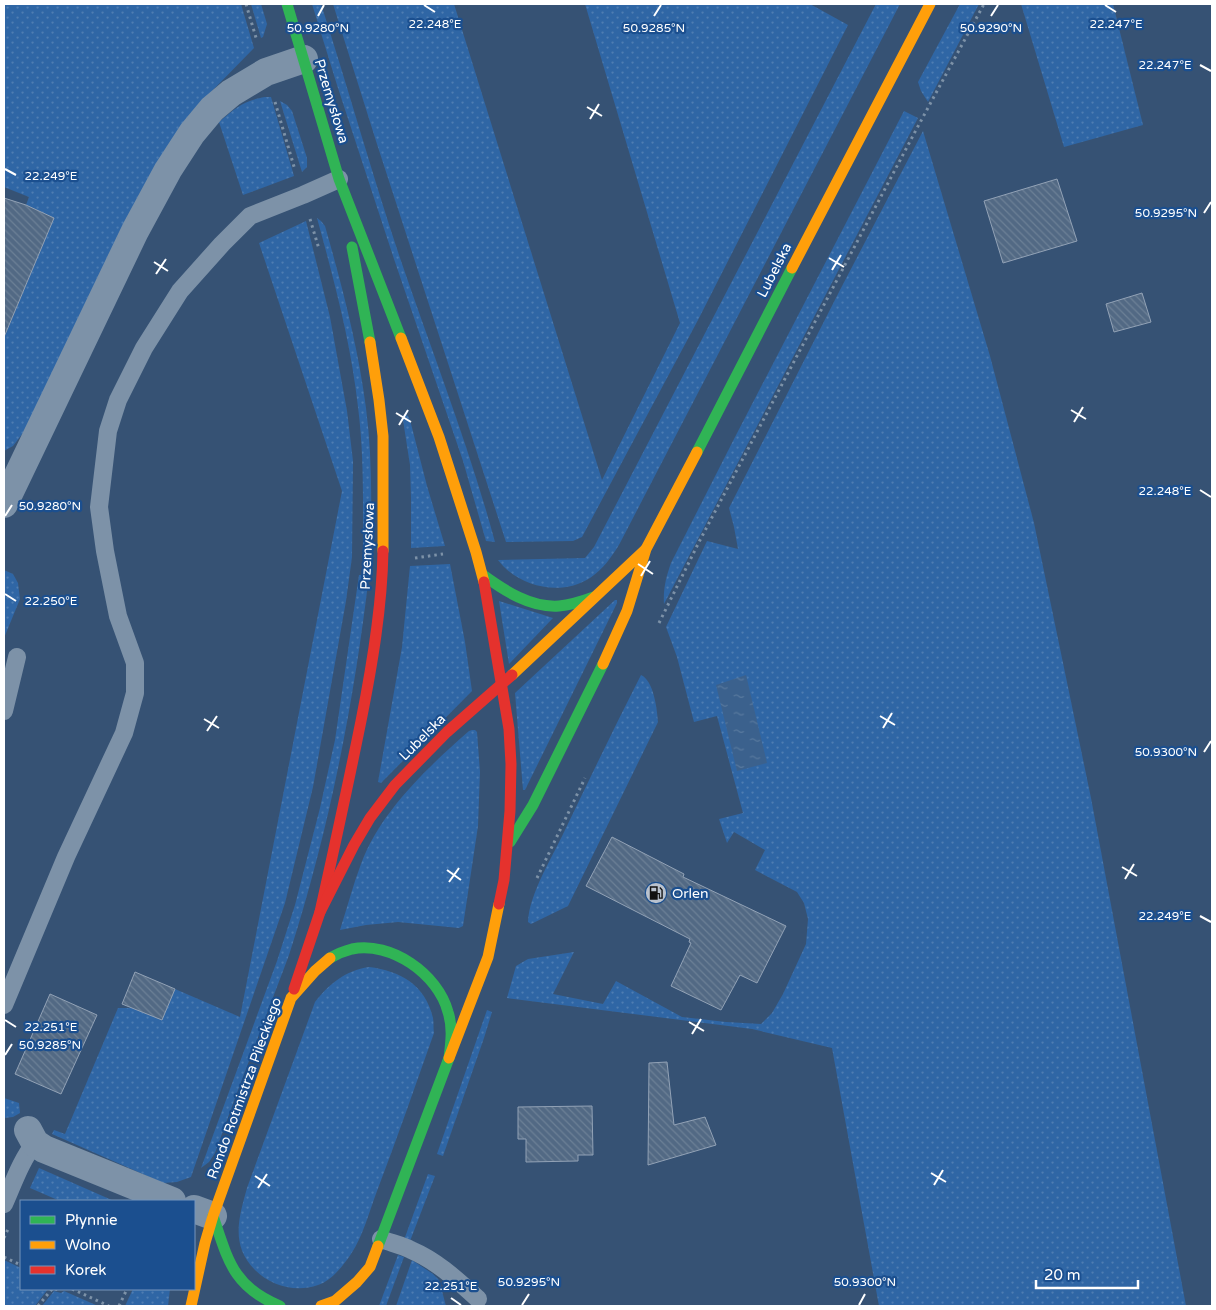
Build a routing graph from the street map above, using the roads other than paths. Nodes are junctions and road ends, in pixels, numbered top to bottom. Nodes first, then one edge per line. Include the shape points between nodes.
1 (287, 4) edge
2 (930, 4) edge
3 (304, 59) junction
4 (339, 179) junction
5 (4, 504) edge
6 (646, 549) junction
7 (483, 575) junction
8 (596, 597) junction
9 (17, 657) dead end
10 (502, 684) junction
11 (4, 711) edge
12 (508, 845) junction
13 (320, 912) junction
14 (291, 998) junction
15 (4, 1005) edge
16 (449, 1058) junction
17 (32, 1137) joint
18 (170, 1200) edge
19 (4, 1204) edge
20 (203, 1213) edge
21 (381, 1239) junction
22 (370, 1266) junction
23 (195, 1288) edge
24 (195, 1290) edge
25 (362, 1290) dead end
26 (478, 1299) dead end
27 (191, 1306) edge
28 (280, 1306) edge
29 (321, 1306) edge

1 - 3 main road, Przemysłowa
2 - 6 main road, Lubelska
3 - 4 main road, Przemysłowa
3 - 5 street via 266,72 231,93 192,133 135,231
4 - 7 main road, Przemysłowa via 439,437
4 - 13 main road, Przemysłowa via 379,400 383,436 384,525 370,674
4 - 15 lane via 250,216 180,291 144,348 118,400 108,431 99,507 104,551 118,616 135,663 136,693 124,733 66,857
6 - 8 main road, Lubelska
6 - 12 main road, Lubelska via 627,611 608,655 534,805
7 - 8 main road via 518,597 553,606
7 - 10 main road, Przemysłowa
8 - 10 main road, Lubelska
9 - 11 lane
10 - 12 main road, Przemysłowa via 511,764
10 - 13 main road, Lubelska via 447,732 395,785 354,845
12 - 16 main road, Lubelska via 490,950
13 - 14 main road, Lubelska
14 - 16 main road, Rondo Rotmistrza Pileckiego via 314,971 344,951 358,948 390,953 420,970 442,996 452,1026
14 - 20 main road, Rondo Rotmistrza Pileckiego
16 - 21 main road, Rondo Rotmistrza Pileckiego
17 - 18 street via 44,1149
17 - 19 lane via 30,1149
20 - 23 main road via 205,1243
20 - 28 main road via 232,1269 244,1284 257,1295
21 - 22 main road, Rondo Rotmistrza Pileckiego
21 - 26 lane via 411,1250 448,1271
22 - 25 main road
22 - 29 main road, Rondo Rotmistrza Pileckiego via 335,1301
24 - 27 main road

